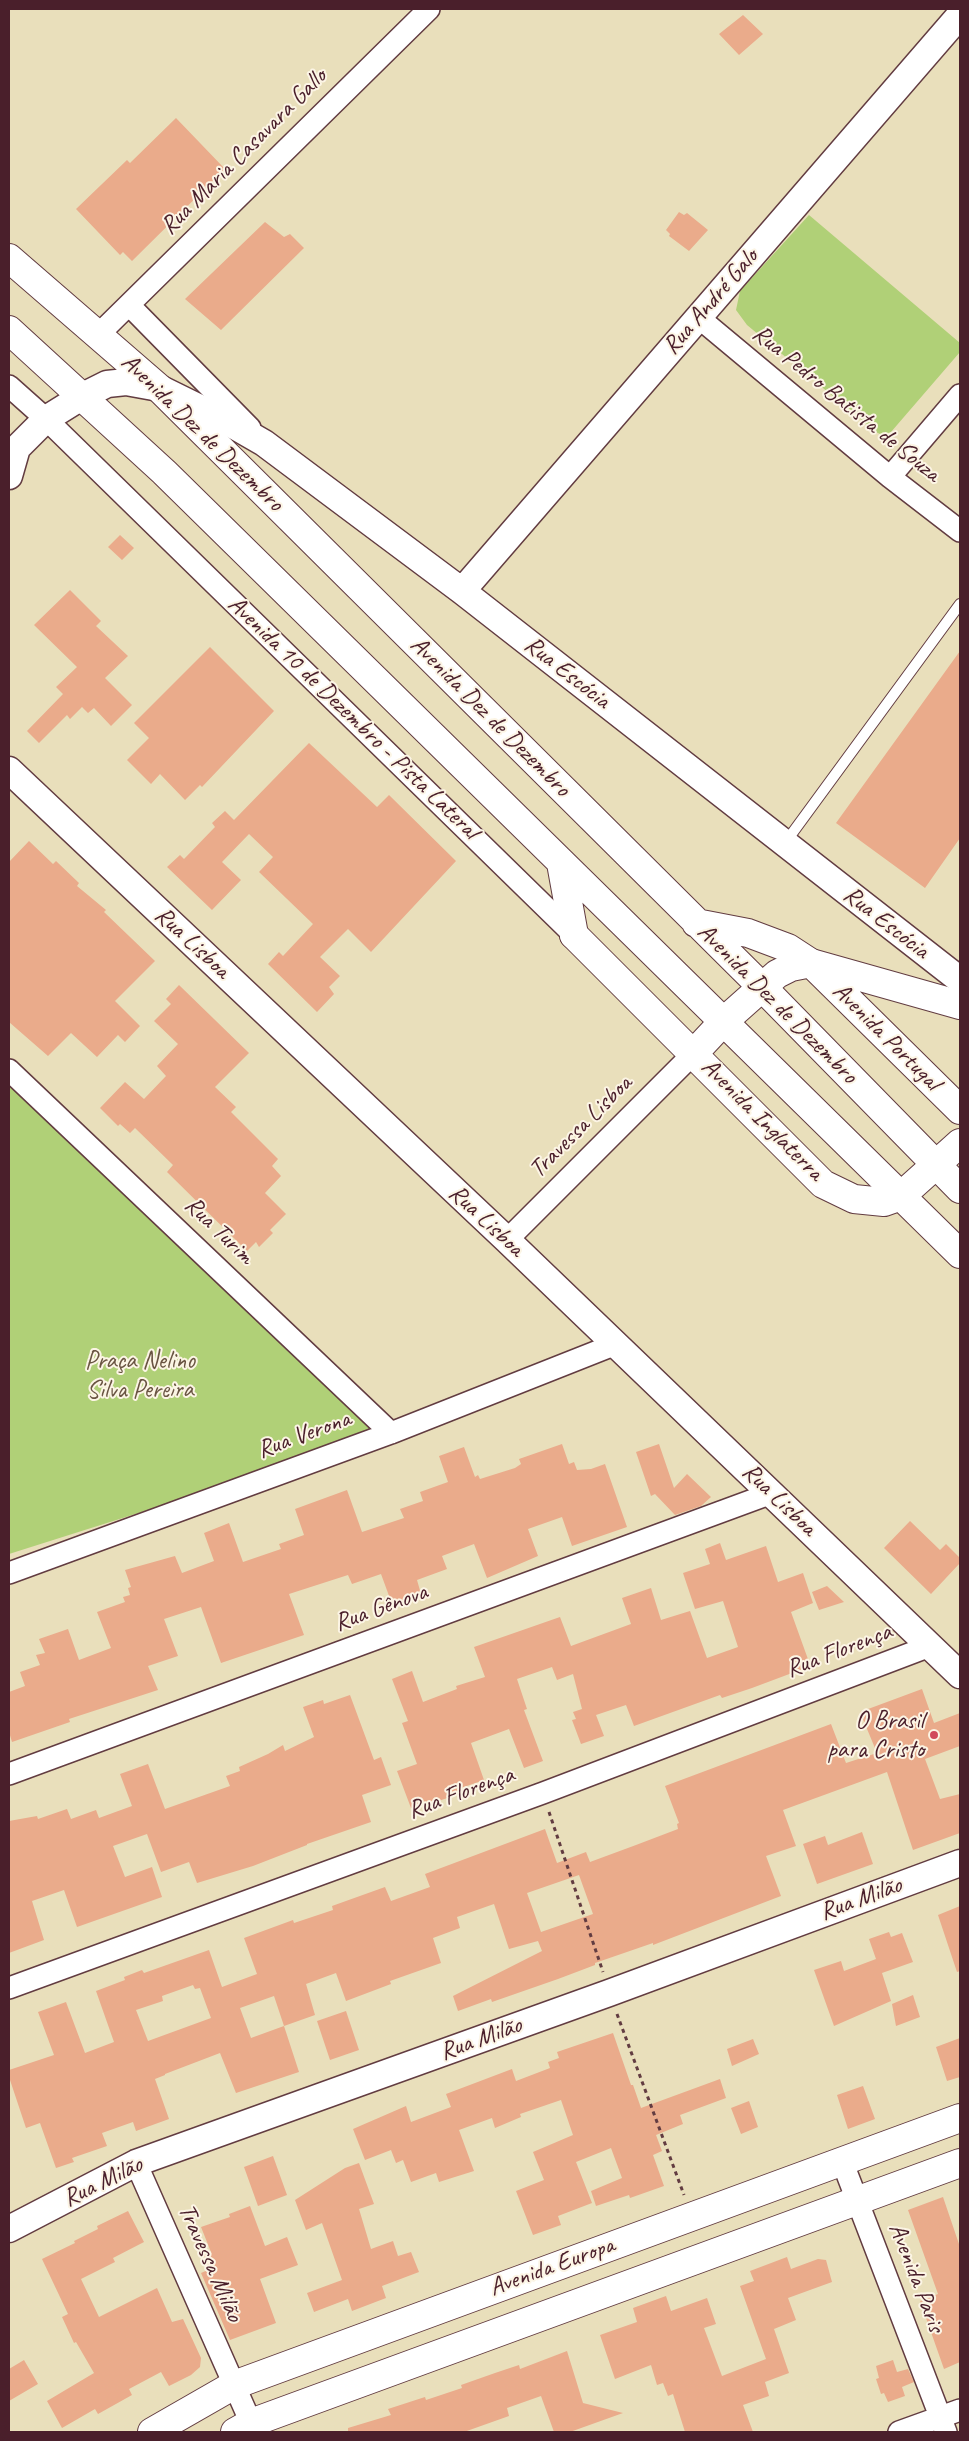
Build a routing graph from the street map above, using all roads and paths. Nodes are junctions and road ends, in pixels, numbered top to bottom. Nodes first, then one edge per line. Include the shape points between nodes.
1 (429, 9) edge
2 (960, 15) edge
3 (9, 258) edge
4 (128, 305) junction
5 (698, 317) junction
6 (9, 330) edge
7 (99, 334) junction
8 (9, 386) edge
9 (160, 388) junction
10 (960, 395) edge
11 (83, 396) junction
12 (46, 419) junction
13 (264, 443) junction
14 (13, 448) edge
15 (9, 476) edge
16 (890, 477) junction
17 (960, 531) edge
18 (462, 590) junction
19 (960, 604) edge
20 (9, 770) edge
21 (784, 843) junction
22 (562, 863) junction
23 (696, 923) junction
24 (574, 935) junction
25 (811, 963) junction
26 (960, 980) edge
27 (762, 988) junction
28 (960, 1005) edge
29 (723, 1022) junction
30 (694, 1053) junction
31 (9, 1070) edge
32 (960, 1110) edge
33 (960, 1143) edge
34 (937, 1166) junction
35 (960, 1189) edge
36 (901, 1196) junction
37 (507, 1240) junction
38 (960, 1254) edge
39 (616, 1344) junction
40 (390, 1433) junction
41 (772, 1493) junction
42 (9, 1573) edge
43 (930, 1646) junction
44 (960, 1675) edge
45 (9, 1774) edge
46 (960, 1863) edge
47 (9, 1988) edge
48 (960, 2118) edge
49 (842, 2161) junction
50 (136, 2163) junction
51 (960, 2163) edge
52 (856, 2200) junction
53 (9, 2229) edge
54 (234, 2385) junction
55 (949, 2420) edge
56 (243, 2428) edge
57 (152, 2432) edge
58 (900, 2432) edge

1 - 4 street, Rua Maria Casavara Gallo
2 - 5 street, Rua André Galo
3 - 7 main road, Avenida Dez de Dezembro
4 - 7 street, Rua Maria Casavara Gallo
4 - 13 street
5 - 16 street, Rua Pedro Batista de Souza
5 - 18 street, Rua André Galo
6 - 11 main road, Avenida Dez de Dezembro
7 - 9 main road, Avenida Dez de Dezembro
8 - 12 street, Avenida 10 de Dezembro - Pista Lateral
9 - 11 street, Rua Escócia via 126,382 107,384
9 - 13 street, Rua Escócia
9 - 23 main road, Avenida Dez de Dezembro
10 - 16 street
11 - 12 street, Rua Escócia
11 - 22 main road, Avenida Dez de Dezembro
12 - 14 street, Rua Escócia
12 - 24 street, Avenida 10 de Dezembro - Pista Lateral
13 - 18 street, Rua Escócia
14 - 15 street
16 - 17 street, Rua Pedro Batista de Souza
18 - 21 street, Rua Escócia
19 - 21 lane
20 - 37 street, Rua Lisboa
21 - 26 street, Rua Escócia
22 - 24 main road
22 - 29 main road, Avenida Dez de Dezembro
23 - 25 main road via 748,933 788,948
23 - 27 main road, Avenida Dez de Dezembro
24 - 30 main road, Avenida 10 de Dezembro - Pista Lateral
25 - 27 main road, Avenida Inglaterra via 777,974
25 - 28 main road, Avenida Inglaterra
25 - 32 main road, Avenida Portugal
27 - 29 main road, Avenida Inglaterra
27 - 34 main road, Avenida Dez de Dezembro
29 - 30 main road, Avenida Inglaterra
29 - 36 main road, Avenida Dez de Dezembro
30 - 36 main road, Avenida Inglaterra via 823,1184 854,1199 884,1202
30 - 37 street, Travessa Lisboa
31 - 40 street, Rua Turim
33 - 34 main road, Avenida Inglaterra
34 - 35 main road, Avenida Dez de Dezembro
34 - 36 main road, Avenida Inglaterra
36 - 38 main road, Avenida Dez de Dezembro
37 - 39 street, Rua Lisboa
39 - 40 street, Rua Verona
39 - 41 street, Rua Lisboa
40 - 42 street, Rua Verona
41 - 43 street, Rua Lisboa
41 - 45 street, Rua Gênova
43 - 44 street, Rua Lisboa
43 - 47 street, Rua Florença via 543,1793
46 - 50 street, Rua Milão
48 - 49 main road, Avenida Europa
49 - 52 street, Avenida Paris
49 - 54 main road, Avenida Europa
50 - 53 street, Rua Milão
50 - 54 street, Travessa Milão
51 - 52 main road, Avenida Europa
52 - 55 street, Avenida Paris
52 - 56 main road, Avenida Europa
54 - 56 street, Travessa Milão
54 - 57 main road, Avenida Europa
55 - 58 street

